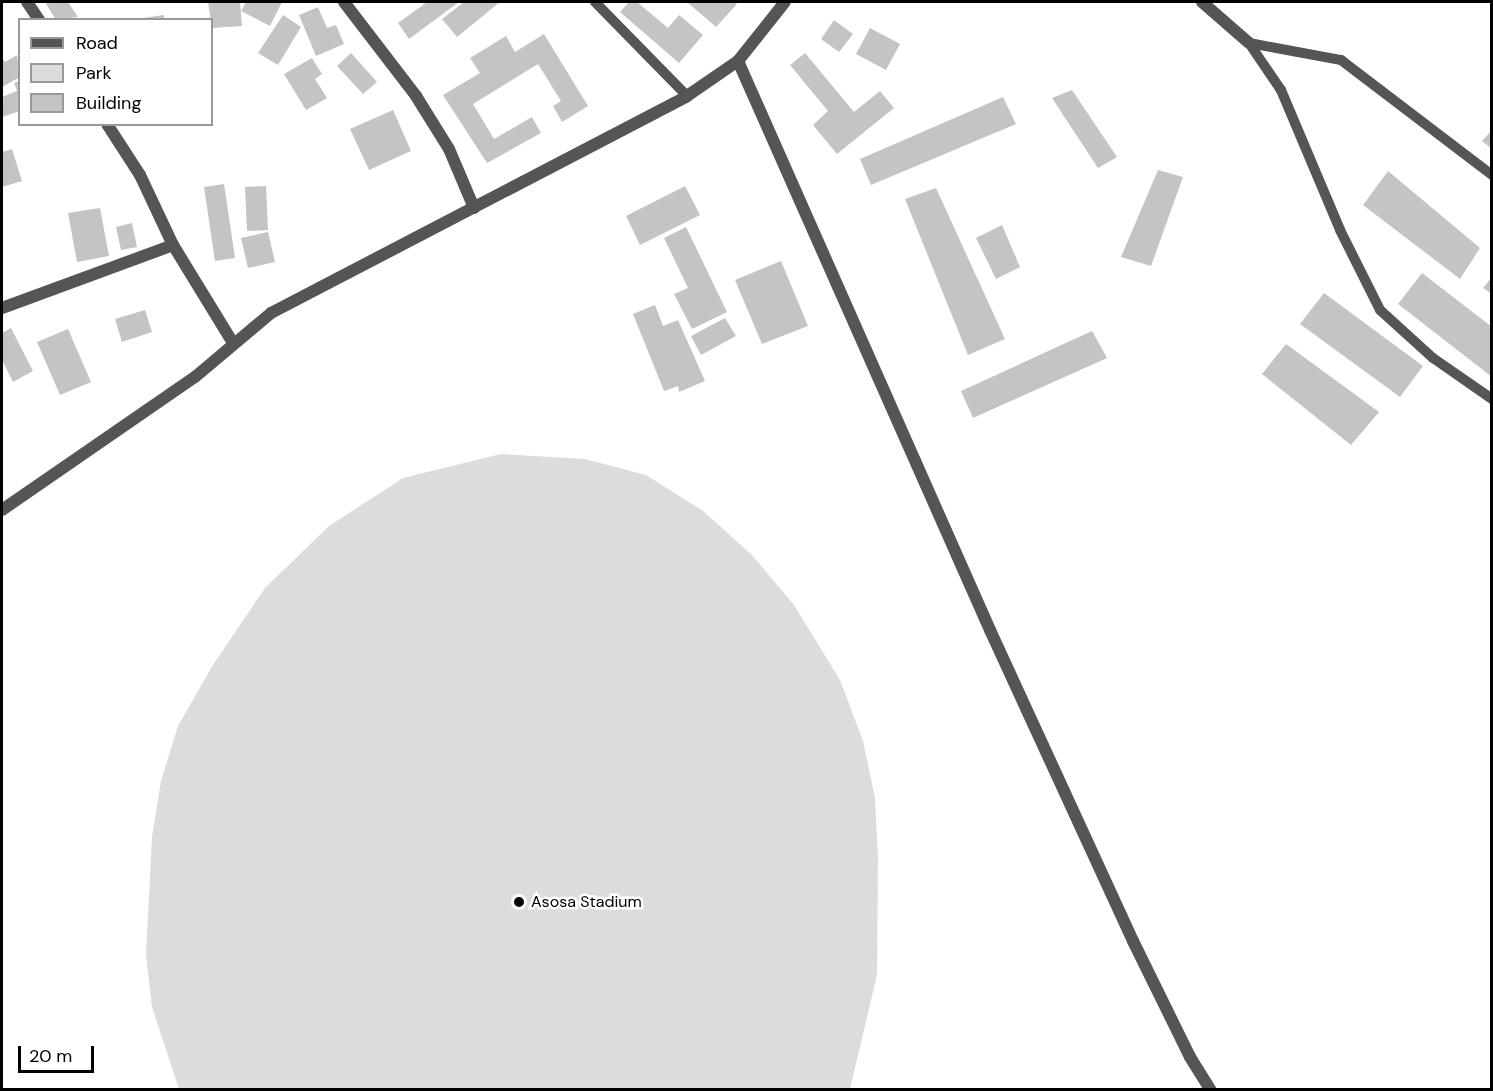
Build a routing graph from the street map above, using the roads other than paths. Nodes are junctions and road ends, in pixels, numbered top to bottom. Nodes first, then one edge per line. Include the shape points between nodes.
1 (27, 2) edge
2 (344, 2) edge
3 (595, 2) edge
4 (785, 2) edge
5 (1202, 2) edge
6 (38, 18) edge
7 (1249, 43) junction
8 (738, 61) junction
9 (687, 96) junction
10 (108, 126) edge
11 (1491, 175) edge
12 (474, 208) junction
13 (173, 245) junction
14 (2, 308) edge
15 (232, 343) junction
16 (1491, 399) edge
17 (2, 510) edge
18 (1211, 1089) edge

1 - 6 street
2 - 12 street via 416,96 449,149
3 - 9 lane
4 - 8 street
5 - 7 street
7 - 11 lane via 1341,60
7 - 16 lane via 1281,90 1340,230 1380,309 1433,358
8 - 9 street
8 - 18 street via 990,630 1133,941 1190,1057
9 - 12 street
10 - 13 street via 140,175
12 - 15 street via 271,313
13 - 14 street
13 - 15 street
15 - 17 street via 195,376

